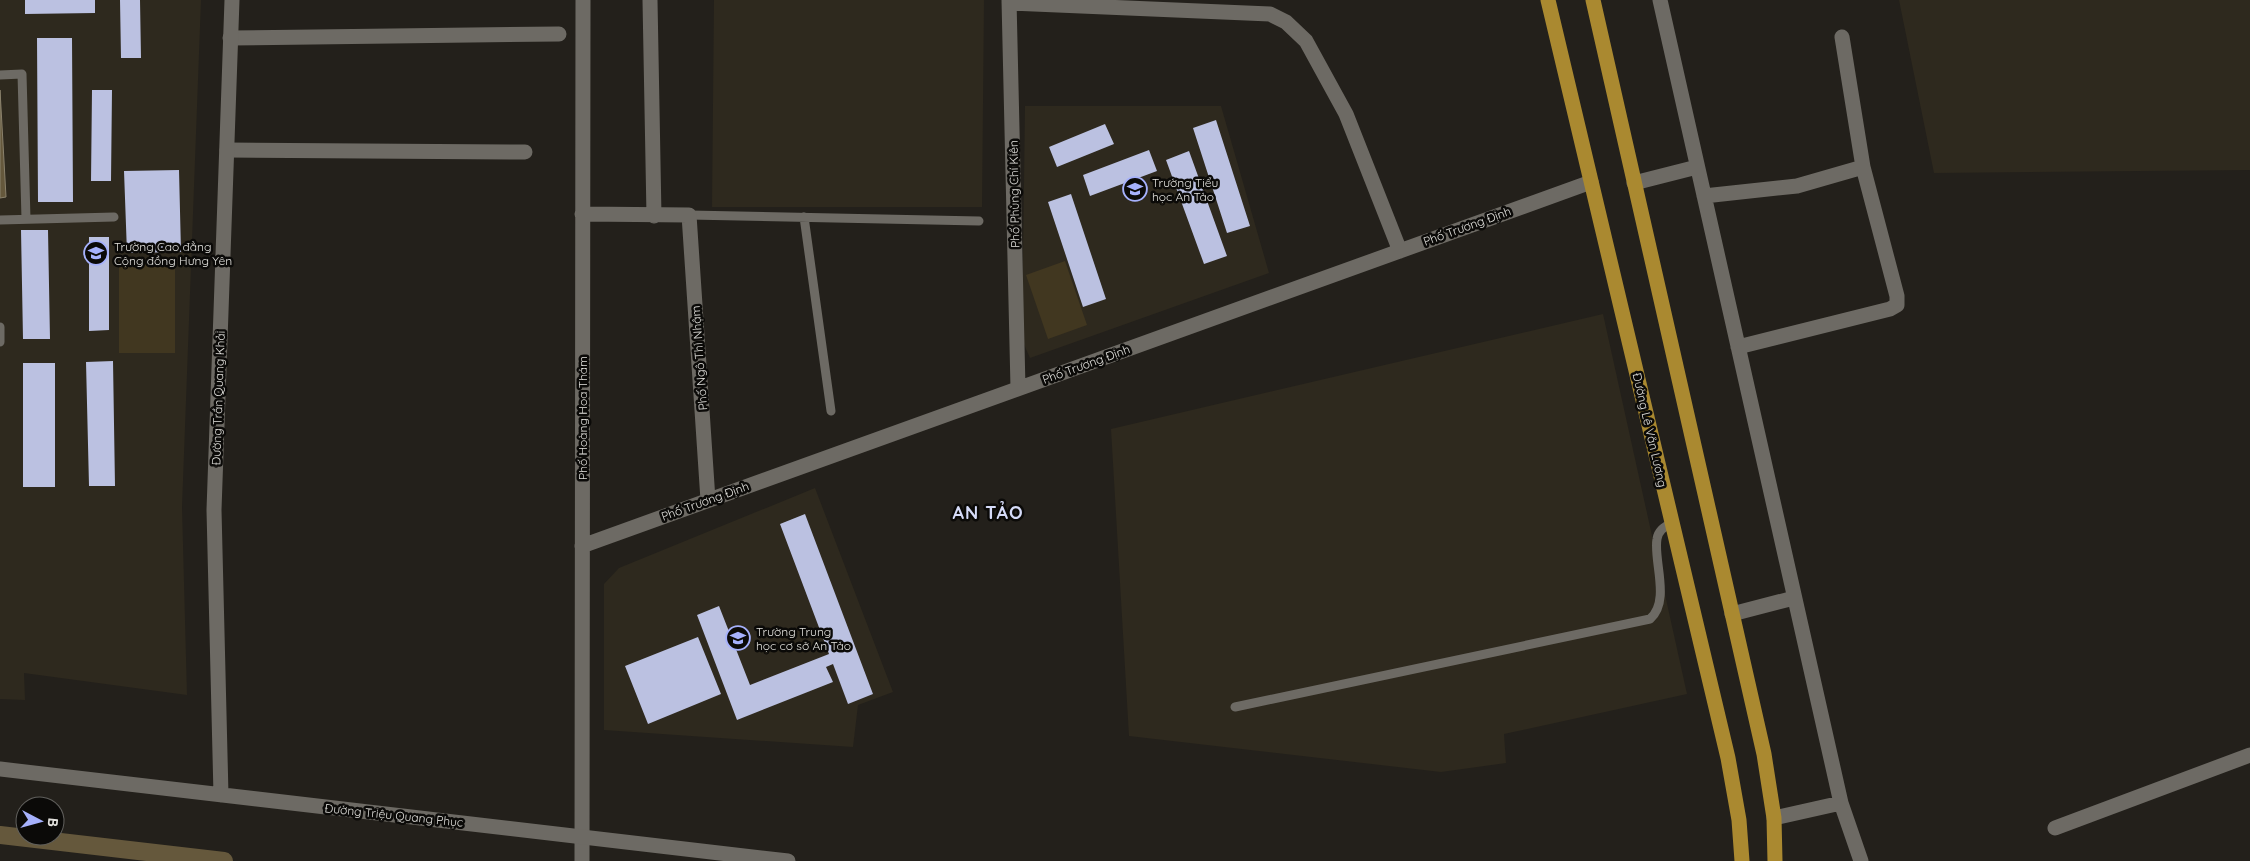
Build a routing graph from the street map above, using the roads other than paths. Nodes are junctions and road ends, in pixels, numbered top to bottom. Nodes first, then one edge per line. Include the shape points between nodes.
1 (232, 0) edge
2 (582, 0) edge
3 (650, 0) edge
4 (1548, 0) edge
5 (1594, 0) edge
6 (1660, 0) edge
7 (1009, 1) edge
8 (1185, 5) edge
9 (1242, 6) edge
10 (559, 34) dead end
11 (1842, 37) dead end
12 (230, 38) junction
13 (0, 75) edge
14 (227, 150) junction
15 (525, 152) dead end
16 (1697, 167) junction
17 (1863, 168) junction
18 (1591, 182) junction
19 (1634, 183) junction
20 (1704, 196) junction
21 (582, 214) junction
22 (690, 215) junction
23 (654, 216) junction
24 (114, 217) dead end
25 (804, 217) junction
26 (26, 219) junction
27 (0, 220) edge
28 (979, 220) dead end
29 (1400, 251) junction
30 (0, 327) edge
31 (0, 342) edge
32 (1738, 347) junction
33 (1018, 388) junction
34 (831, 411) dead end
35 (708, 500) junction
36 (1672, 522) junction
37 (582, 546) junction
38 (1794, 598) junction
39 (1732, 614) junction
40 (1234, 707) dead end
41 (2250, 755) edge
42 (0, 769) edge
43 (221, 796) junction
44 (1841, 803) junction
45 (1774, 818) junction
46 (2055, 828) dead end
47 (581, 836) junction
48 (582, 861) edge
49 (788, 861) edge
50 (1742, 861) edge
51 (1775, 861) edge
52 (1861, 861) edge

1 - 12 street, Đường Trần Quang Khải
2 - 21 street, Phố Hoàng Hoa Thám
3 - 23 street
4 - 18 highway, Đường Lê Văn Lương
5 - 19 highway
6 - 16 street
7 - 8 street
7 - 33 street, Phố Phùng Chí Kiên
8 - 9 street
9 - 29 street via 1286,22 1306,41 1346,114
10 - 12 street
11 - 17 street
12 - 14 street, Đường Trần Quang Khải
13 - 26 lane via 22,74
14 - 15 street
14 - 43 street, Đường Trần Quang Khải via 214,510
16 - 19 street
16 - 20 street
17 - 20 street via 1797,186
17 - 32 street via 1897,305
18 - 29 street, Phố Trương Định
18 - 36 highway, Đường Lê Văn Lương
19 - 39 highway
20 - 32 street
21 - 23 street
21 - 37 street, Phố Hoàng Hoa Thám
22 - 23 street
22 - 25 lane
22 - 35 street, Phố Ngô Thì Nhậm
24 - 26 lane
25 - 28 lane
25 - 34 lane
26 - 27 lane
29 - 33 street, Phố Trương Định
30 - 31 lane
32 - 38 street
33 - 35 street, Phố Trương Định
35 - 37 street, Phố Trương Định
36 - 40 lane via 1662,528 1656,538 1660,591 1657,608 1650,619
36 - 50 highway, Đường Lê Văn Lương via 1728,758 1739,820
37 - 47 street, Phố Hoàng Hoa Thám
38 - 39 street
38 - 44 street
39 - 45 highway via 1764,754
41 - 46 street
42 - 43 street, Đường Triệu Quang Phục
43 - 47 street, Đường Triệu Quang Phục
44 - 45 street
44 - 52 street
45 - 51 highway
47 - 48 street, Phố Hoàng Hoa Thám
47 - 49 street, Đường Triệu Quang Phục

